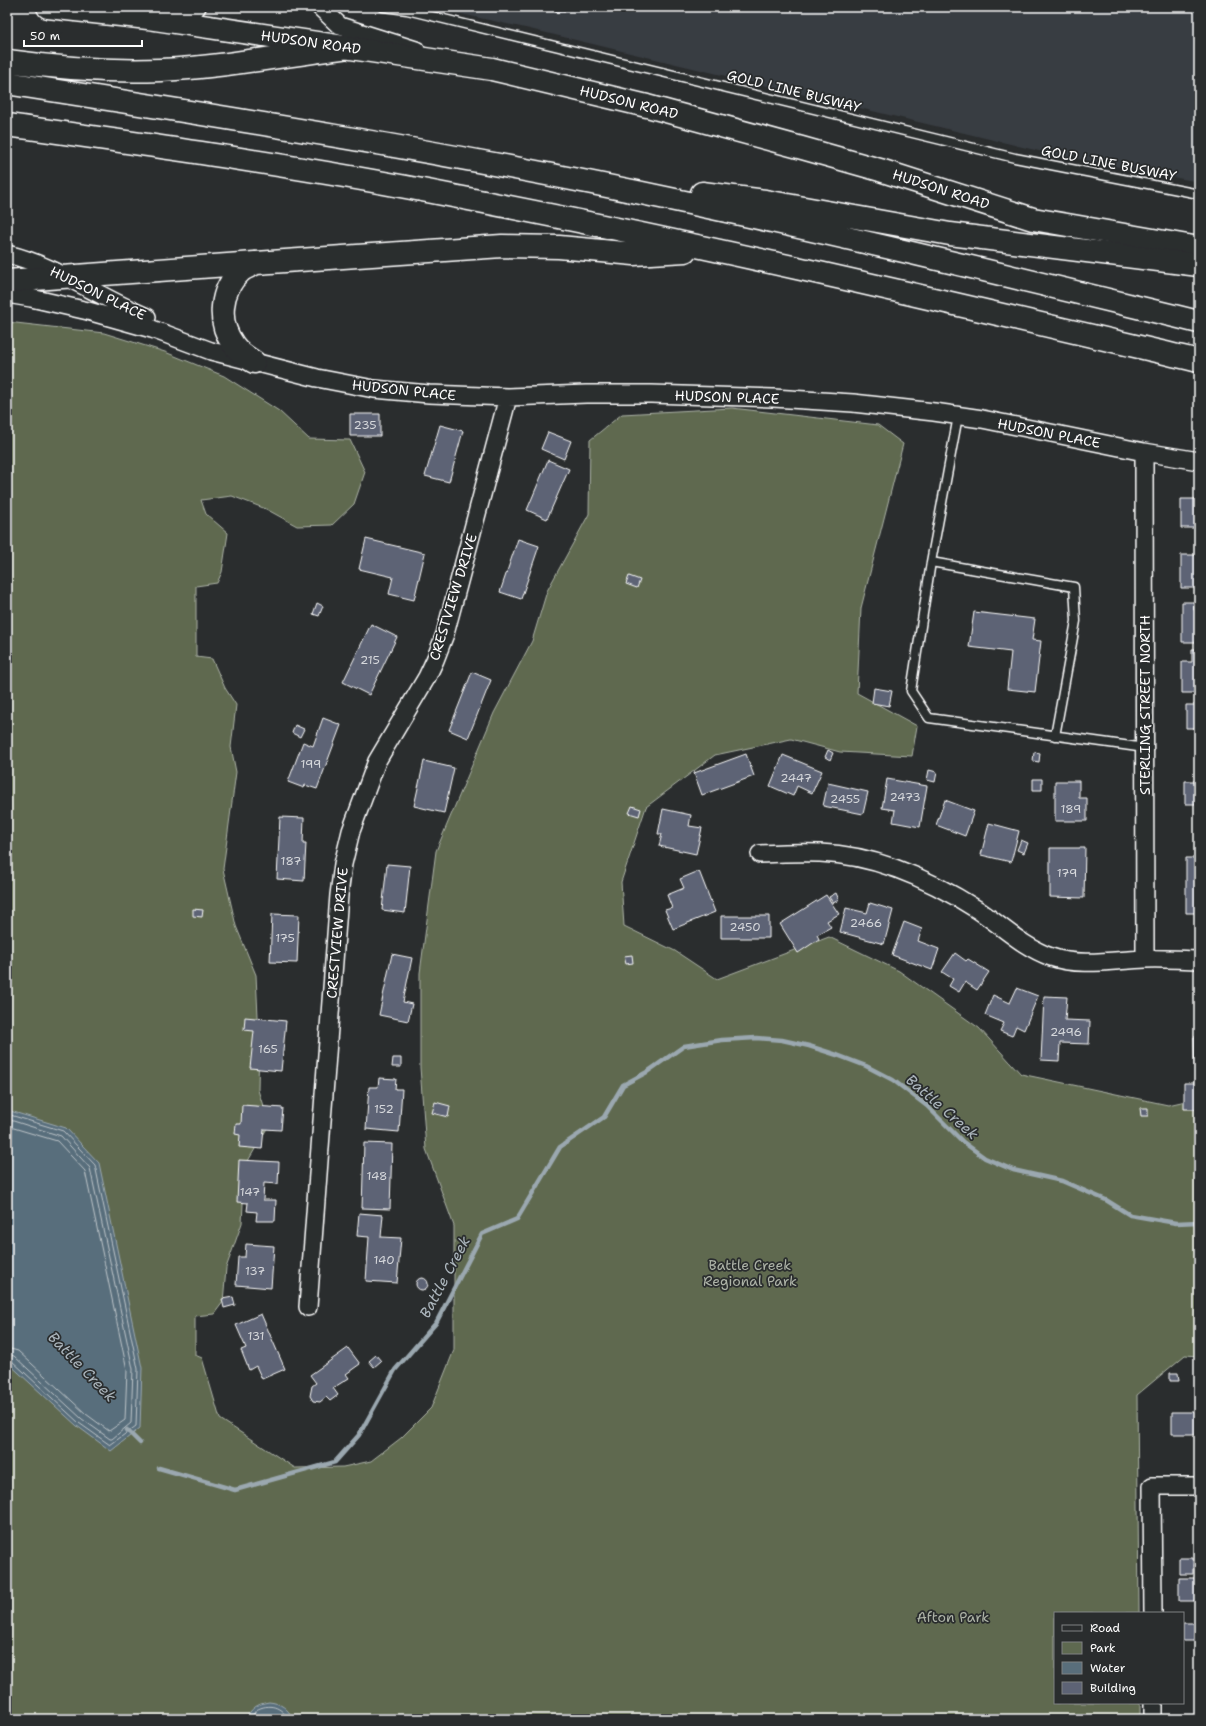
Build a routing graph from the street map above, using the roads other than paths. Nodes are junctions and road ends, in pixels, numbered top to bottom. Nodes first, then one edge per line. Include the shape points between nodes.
1 (48, 7) edge
2 (197, 7) edge
3 (320, 7) edge
4 (383, 7) edge
5 (103, 14) junction
6 (348, 47) junction
7 (7, 61) edge
8 (459, 64) junction
9 (7, 83) edge
10 (7, 125) edge
11 (529, 170) junction
12 (1199, 194) edge
13 (1199, 248) edge
14 (717, 250) junction
15 (7, 254) edge
16 (256, 263) junction
17 (1199, 265) edge
18 (65, 277) junction
19 (7, 281) edge
20 (7, 294) edge
21 (1199, 322) edge
22 (1199, 361) edge
23 (254, 362) junction
24 (508, 397) junction
25 (958, 416) junction
26 (1144, 452) junction
27 (1199, 461) edge
28 (930, 562) junction
29 (1055, 736) junction
30 (1145, 748) junction
31 (760, 854) dead end
32 (1145, 959) junction
33 (1199, 960) edge
34 (308, 1307) dead end
35 (1199, 1486) edge
36 (1152, 1612) edge
37 (1153, 1704) edge
38 (1153, 1719) edge

1 - 5 main road, HUDSON ROAD
2 - 5 street via 184,10
3 - 8 street via 340,26
4 - 12 lane, GOLD LINE BUSWAY via 407,10 1015,158
5 - 6 main road, HUDSON ROAD via 148,18
6 - 7 main road via 163,70 81,69
6 - 8 main road, HUDSON ROAD
8 - 13 main road, HUDSON ROAD via 530,77 802,148 887,172 1033,219
9 - 11 main road via 344,136
10 - 14 main road via 286,167 442,194
11 - 17 main road via 765,201 950,234
11 - 21 main road via 839,236
14 - 16 main road via 634,254 559,247 502,246
14 - 22 main road
15 - 18 street, HUDSON PLACE
16 - 18 main road
16 - 23 main road via 241,271 228,289 223,302 226,331 232,343
18 - 19 main road
18 - 23 street, HUDSON PLACE via 122,307
20 - 23 street, HUDSON PLACE via 105,315 211,351
23 - 24 street, HUDSON PLACE via 374,390
24 - 25 street, HUDSON PLACE via 651,394 773,398 853,403
24 - 34 street, CRESTVIEW DRIVE via 445,634 427,677 377,761 351,831 343,864
25 - 26 street, HUDSON PLACE
25 - 28 lane
26 - 27 street, HUDSON PLACE
26 - 30 street, STERLING STREET NORTH
28 - 29 lane via 911,691 929,718
28 - 29 lane via 1074,587 1076,621
29 - 30 lane
30 - 32 street, STERLING STREET NORTH
31 - 32 street via 822,853 860,858 891,866 955,896 1032,949 1053,958 1072,961
32 - 33 street
35 - 36 street via 1152,1486
37 - 38 street

